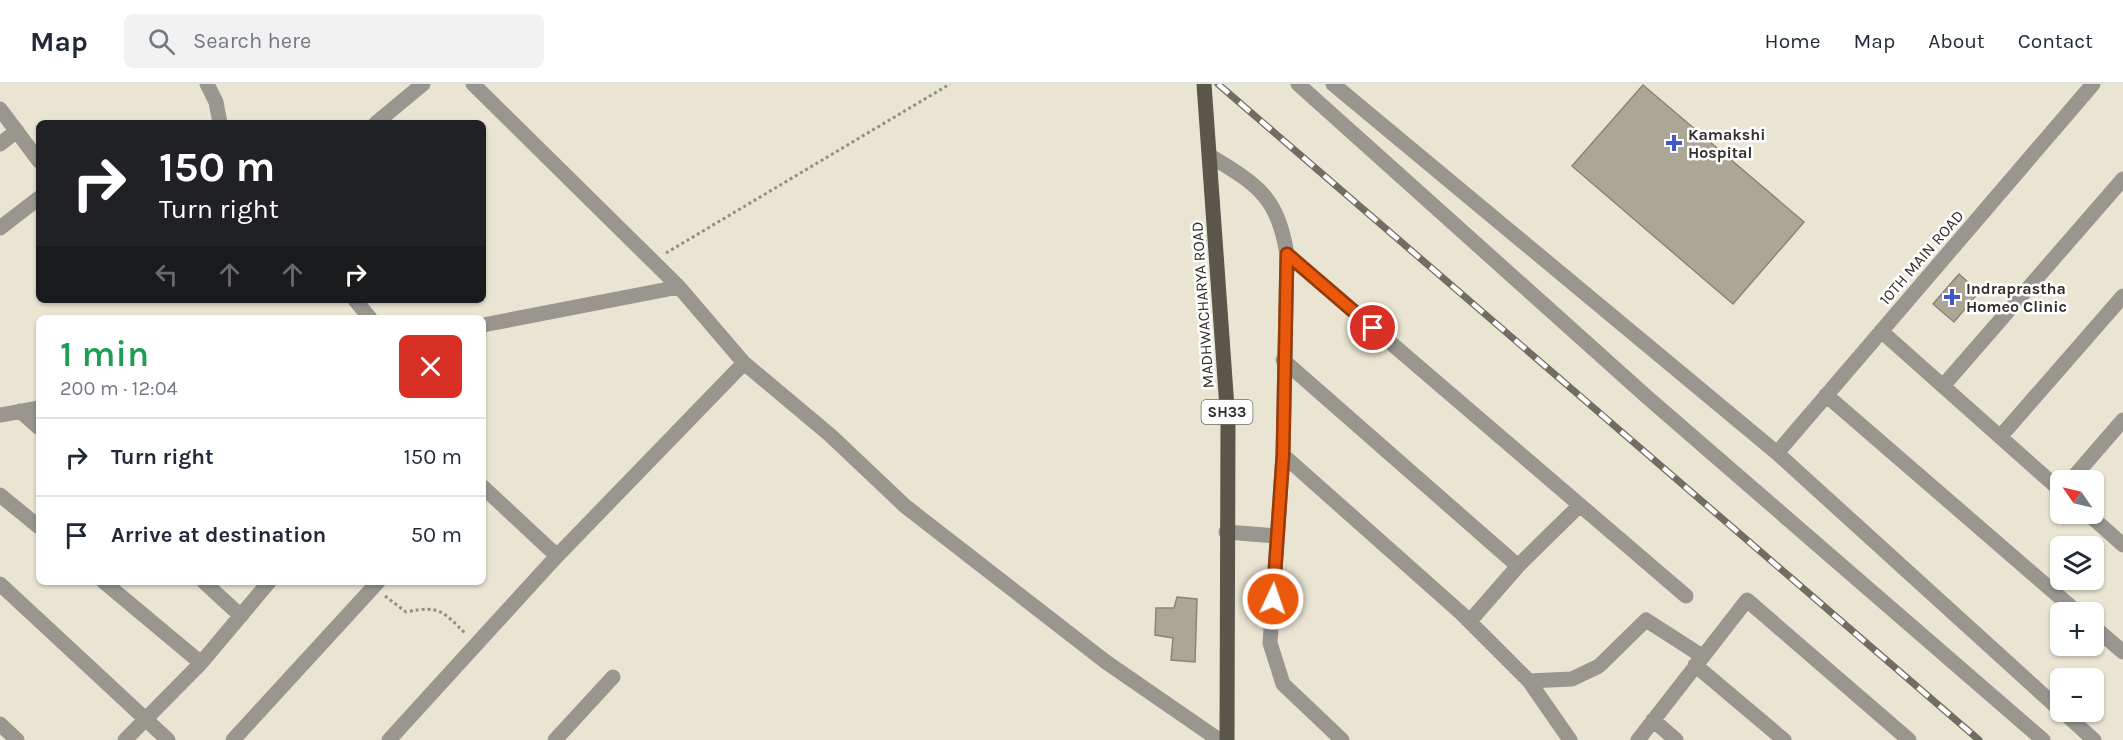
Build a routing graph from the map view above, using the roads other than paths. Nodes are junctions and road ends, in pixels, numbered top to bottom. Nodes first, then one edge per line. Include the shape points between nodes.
1 (207, 84) edge
2 (423, 84) edge
3 (473, 84) edge
4 (1204, 84) edge
5 (1298, 84) edge
6 (1333, 84) edge
7 (2092, 84) edge
8 (0, 109) edge
9 (219, 120) edge
10 (380, 120) edge
11 (17, 131) junction
12 (0, 144) edge
13 (1210, 156) junction
14 (36, 157) edge
15 (2123, 179) edge
16 (36, 200) edge
17 (0, 228) edge
18 (1287, 254) junction
19 (678, 287) junction
20 (2123, 296) edge
21 (358, 303) edge
22 (368, 315) edge
23 (486, 324) edge
24 (1881, 331) junction
25 (1283, 360) junction
26 (744, 363) junction
27 (1943, 386) junction
28 (1826, 395) junction
29 (36, 408) edge
30 (20, 411) junction
31 (0, 415) edge
32 (2123, 420) edge
33 (36, 425) edge
34 (2000, 437) junction
35 (1777, 453) junction
36 (1283, 455) junction
37 (2080, 470) edge
38 (2050, 481) edge
39 (486, 490) edge
40 (0, 495) edge
41 (1580, 505) junction
42 (2099, 524) edge
43 (36, 525) edge
44 (1226, 532) junction
45 (1277, 536) junction
46 (2123, 545) edge
47 (557, 556) junction
48 (1518, 566) junction
49 (0, 584) edge
50 (108, 585) edge
51 (207, 585) edge
52 (267, 585) edge
53 (375, 585) edge
54 (1686, 596) dead end
55 (2065, 602) edge
56 (1462, 614) junction
57 (241, 616) junction
58 (2104, 635) edge
59 (2123, 651) edge
60 (1699, 661) junction
61 (201, 663) junction
62 (613, 677) dead end
63 (1529, 681) junction
64 (2050, 701) edge
65 (146, 720) junction
66 (1653, 720) junction
67 (2074, 722) edge
68 (0, 724) edge
69 (17, 740) edge
70 (125, 740) edge
71 (168, 740) edge
72 (233, 740) edge
73 (389, 740) edge
74 (555, 740) edge
75 (1219, 740) edge
76 (1227, 740) edge
77 (1342, 740) edge
78 (1570, 740) edge
79 (1638, 740) edge
80 (1676, 740) edge
81 (1784, 740) edge
82 (1909, 740) edge
83 (2043, 740) edge
84 (2094, 740) edge

1 - 9 street
2 - 10 street
3 - 19 street
4 - 13 main road, MADHWACHARYA ROAD / SH33
5 - 83 street via 1647,397
6 - 35 street
7 - 24 street, 10TH MAIN ROAD
8 - 11 street
11 - 12 street
11 - 14 street
13 - 18 street via 1268,197 1282,223
13 - 44 main road, MADHWACHARYA ROAD / SH33 via 1228,422
15 - 27 street
16 - 17 street
18 - 25 street
18 - 41 street
19 - 23 street
19 - 26 street
20 - 34 street
21 - 22 street
24 - 27 street
24 - 28 street, 10TH MAIN ROAD
25 - 36 street
25 - 48 street
26 - 47 street
26 - 75 street via 830,435 904,506 1106,662
27 - 34 street
28 - 35 street, 10TH MAIN ROAD
28 - 55 street
29 - 30 street
30 - 31 street
30 - 33 street
32 - 37 street
34 - 38 street
35 - 64 street
36 - 45 street
36 - 56 street
39 - 47 street
40 - 43 street
41 - 48 street
41 - 54 street
42 - 46 street
44 - 45 street
44 - 76 main road, MADHWACHARYA ROAD / SH33
45 - 77 street via 1270,643 1283,684
47 - 73 street
48 - 56 street via 1470,621
49 - 65 street
50 - 61 street
51 - 57 street
52 - 57 street
53 - 72 street
56 - 63 street
57 - 61 street
58 - 59 street
60 - 63 street via 1646,620 1599,666 1572,679
60 - 66 street
60 - 81 street
60 - 82 street via 1747,600
61 - 65 street
62 - 74 street
63 - 78 street
65 - 70 street
65 - 71 street
66 - 79 street
66 - 80 street
67 - 84 street
68 - 69 street

